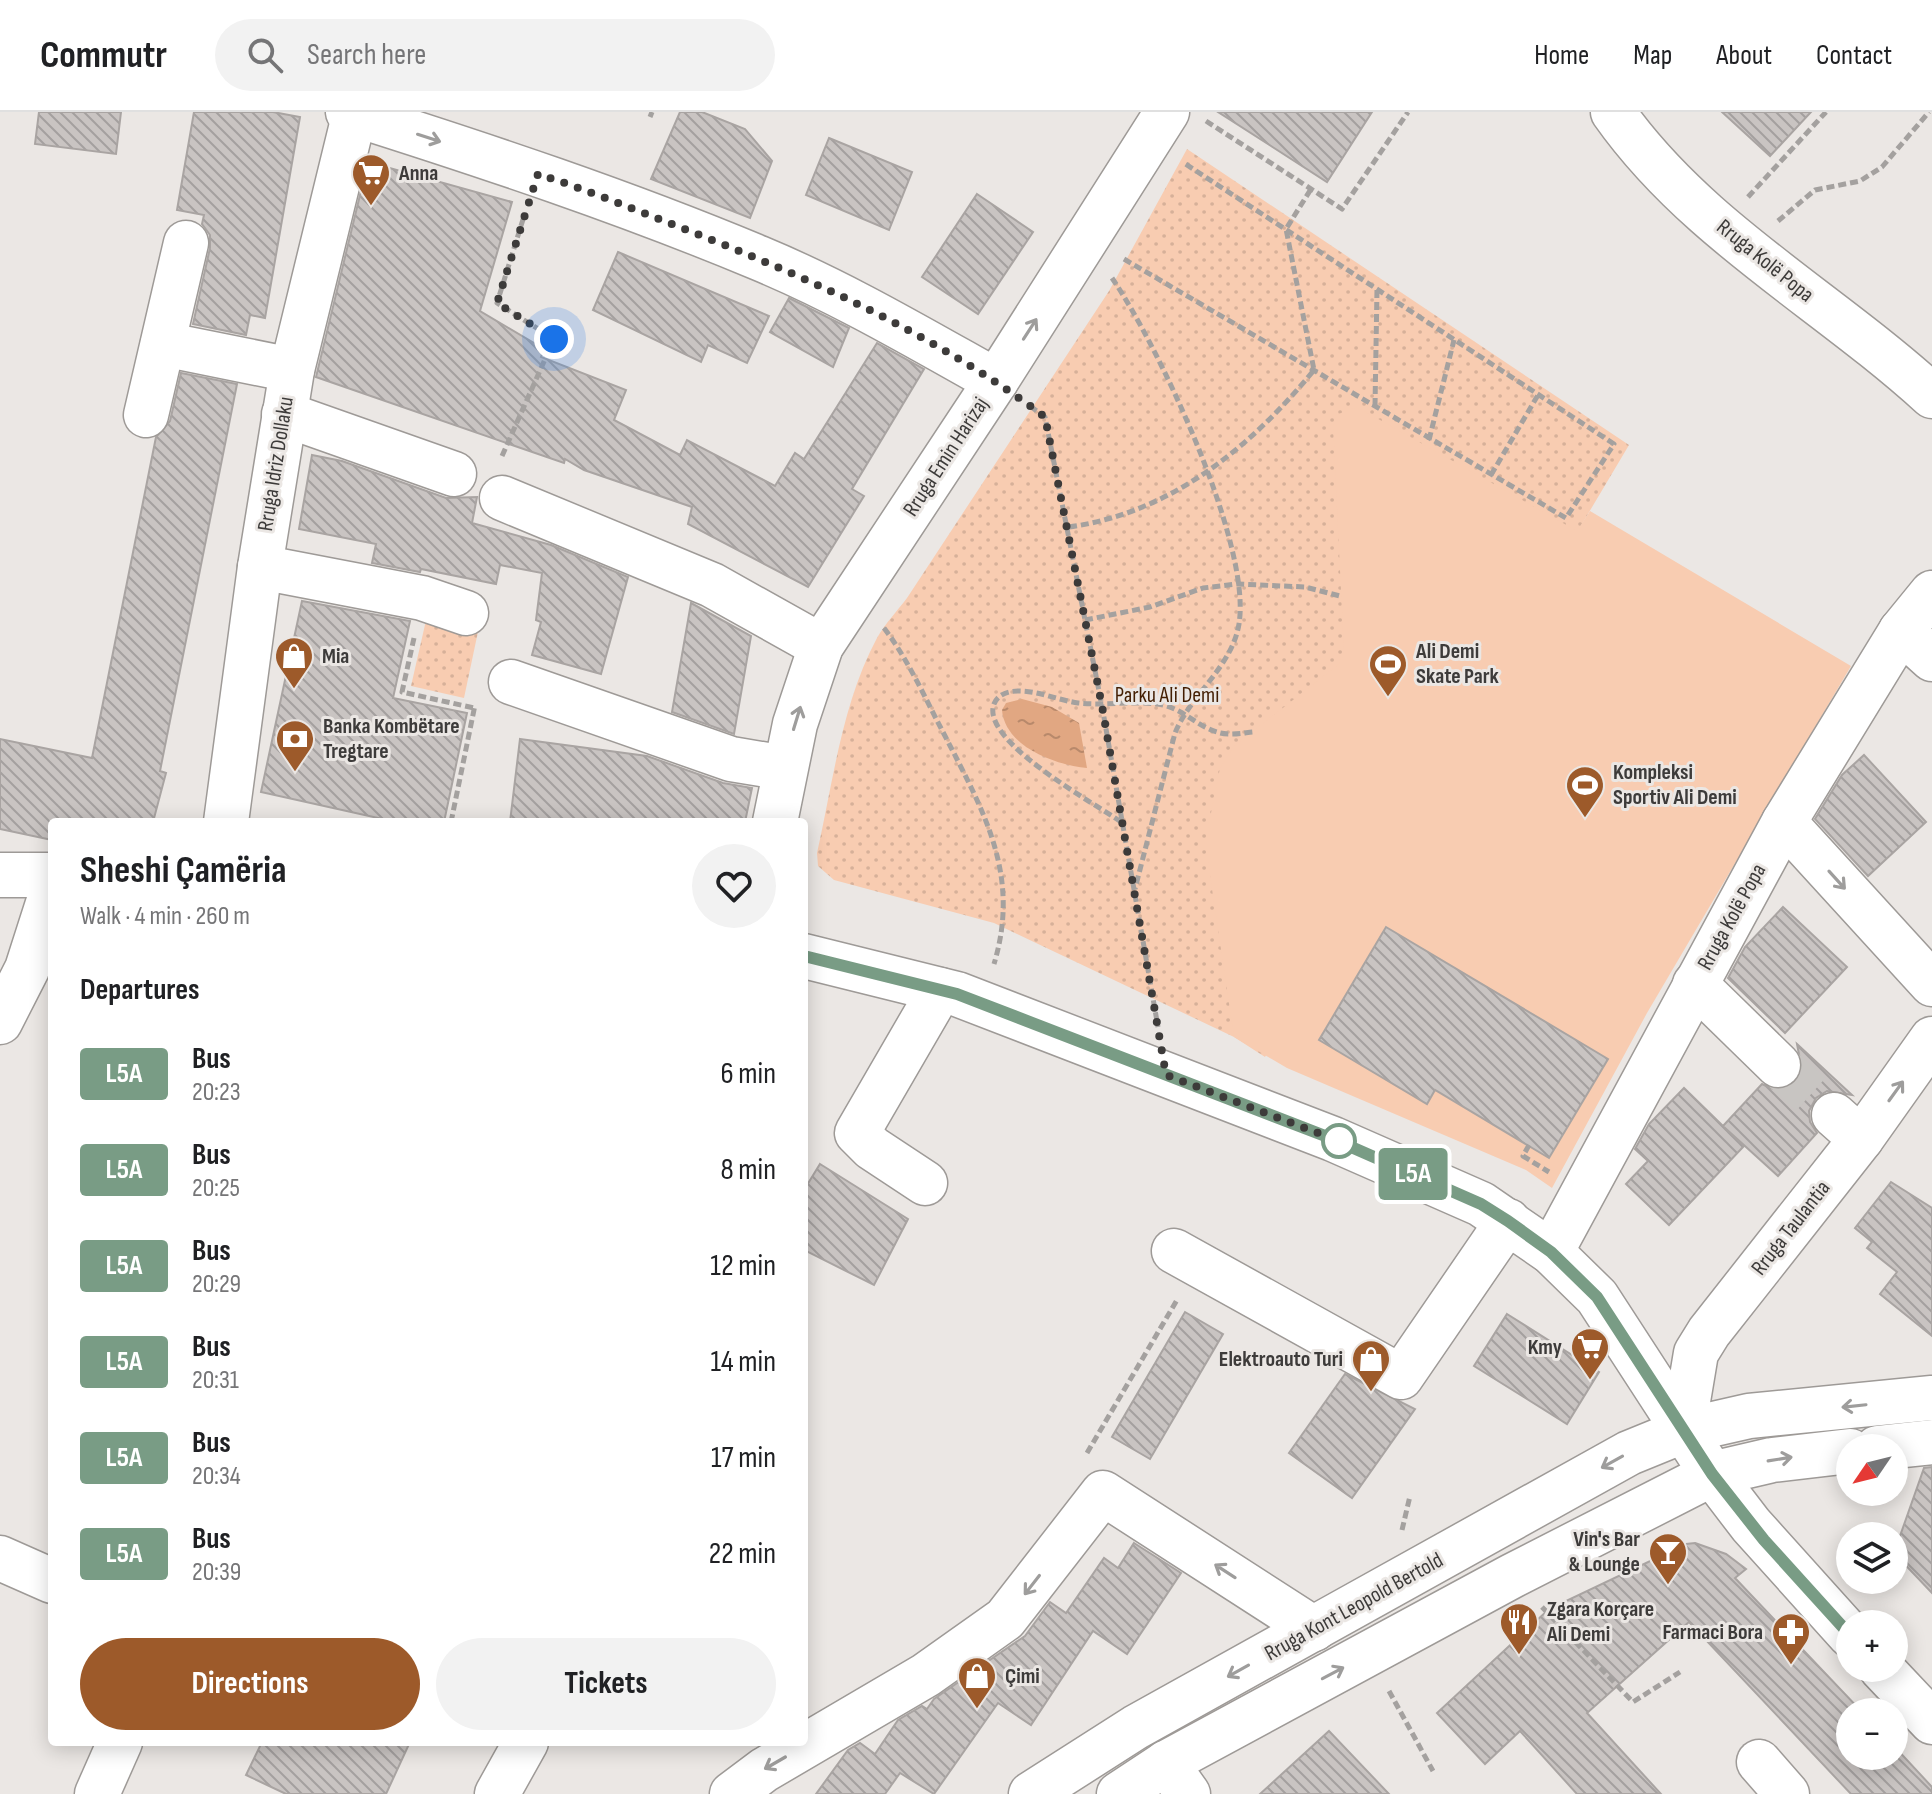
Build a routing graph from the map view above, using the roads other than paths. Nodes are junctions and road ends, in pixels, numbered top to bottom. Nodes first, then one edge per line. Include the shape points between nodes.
1 (1613, 112) edge
2 (353, 113) edge
3 (1158, 126) edge
4 (186, 243) dead end
5 (163, 344) junction
6 (292, 370) junction
7 (996, 381) junction
8 (1932, 396) edge
9 (284, 414) junction
10 (146, 415) dead end
11 (471, 464) road end
12 (502, 498) dead end
13 (260, 567) junction
14 (1932, 593) edge
15 (466, 613) dead end
16 (1916, 645) edge
17 (821, 646) junction
18 (511, 682) dead end
19 (785, 768) junction
20 (227, 818) edge
21 (776, 818) edge
22 (1784, 822) junction
23 (0, 875) edge
24 (48, 875) edge
25 (48, 903) edge
26 (808, 957) edge
27 (1695, 984) junction
28 (1932, 984) edge
29 (940, 990) junction
30 (0, 1022) edge
31 (1932, 1039) edge
32 (1778, 1065) tunnel mouth
33 (925, 1183) dead end
34 (1508, 1221) junction
35 (1551, 1252) junction
36 (1186, 1258) road end
37 (1932, 1398) edge
38 (1683, 1431) junction
39 (1932, 1442) edge
40 (1908, 1445) edge
41 (1836, 1453) edge
42 (1712, 1474) junction
43 (0, 1558) edge
44 (48, 1579) edge
45 (1836, 1619) edge
46 (1314, 1629) junction
47 (1894, 1682) edge
48 (1932, 1722) edge
49 (808, 1744) edge
50 (118, 1746) edge
51 (524, 1746) edge
52 (805, 1746) edge
53 (1759, 1762) dead end
54 (1177, 1779) edge
55 (97, 1794) edge
56 (497, 1794) edge
57 (732, 1794) edge
58 (1031, 1794) edge
59 (1119, 1794) edge
60 (1787, 1794) edge

1 - 8 street, Rruga Kolë Popa via 1686,195
2 - 6 street, Rruga Idriz Dollaku
2 -> 7 street via 538,174 761,259 876,314
7 -> 3 street, Rruga Emin Harizaj
4 - 5 street
5 - 6 street
5 - 10 street
6 - 9 street, Rruga Idriz Dollaku
7 - 17 street, Rruga Emin Harizaj
9 - 11 street
9 - 13 street, Rruga Idriz Dollaku
12 - 17 street via 712,585
13 - 15 street via 422,598
13 - 20 street, Rruga Idriz Dollaku
14 - 16 street, Rruga Kolë Popa
16 - 22 street, Rruga Kolë Popa
19 -> 17 street, Rruga Emin Harizaj
18 - 19 street via 731,759
19 - 21 street, Rruga Emin Harizaj
22 - 27 street, Rruga Kolë Popa
22 -> 28 street
23 - 24 street
25 - 30 street via 27,969
26 - 29 street
27 - 32 street
27 - 35 street, Rruga Kolë Popa
29 - 33 street via 857,1133
29 - 34 street via 1347,1145
38 -> 31 street, Rruga Taulantia via 1696,1353 1848,1127
34 - 35 street
34 - 36 street via 1401,1377
35 - 38 street via 1613,1318
37 -> 38 street, Rruga Kont Leopold Bertold via 1749,1416
38 - 42 street
38 -> 46 street, Rruga Kont Leopold Bertold via 1629,1453
39 - 40 street
42 -> 41 street
42 - 45 street
54 -> 42 street via 1512,1576
43 - 44 street
46 -> 49 street via 1103,1493 1005,1619 926,1675
46 -> 58 street, Rruga Kont Leopold Bertold via 1136,1727
47 - 48 street
50 - 55 street
51 - 56 street
52 -> 57 street
53 - 60 street
54 - 59 street

